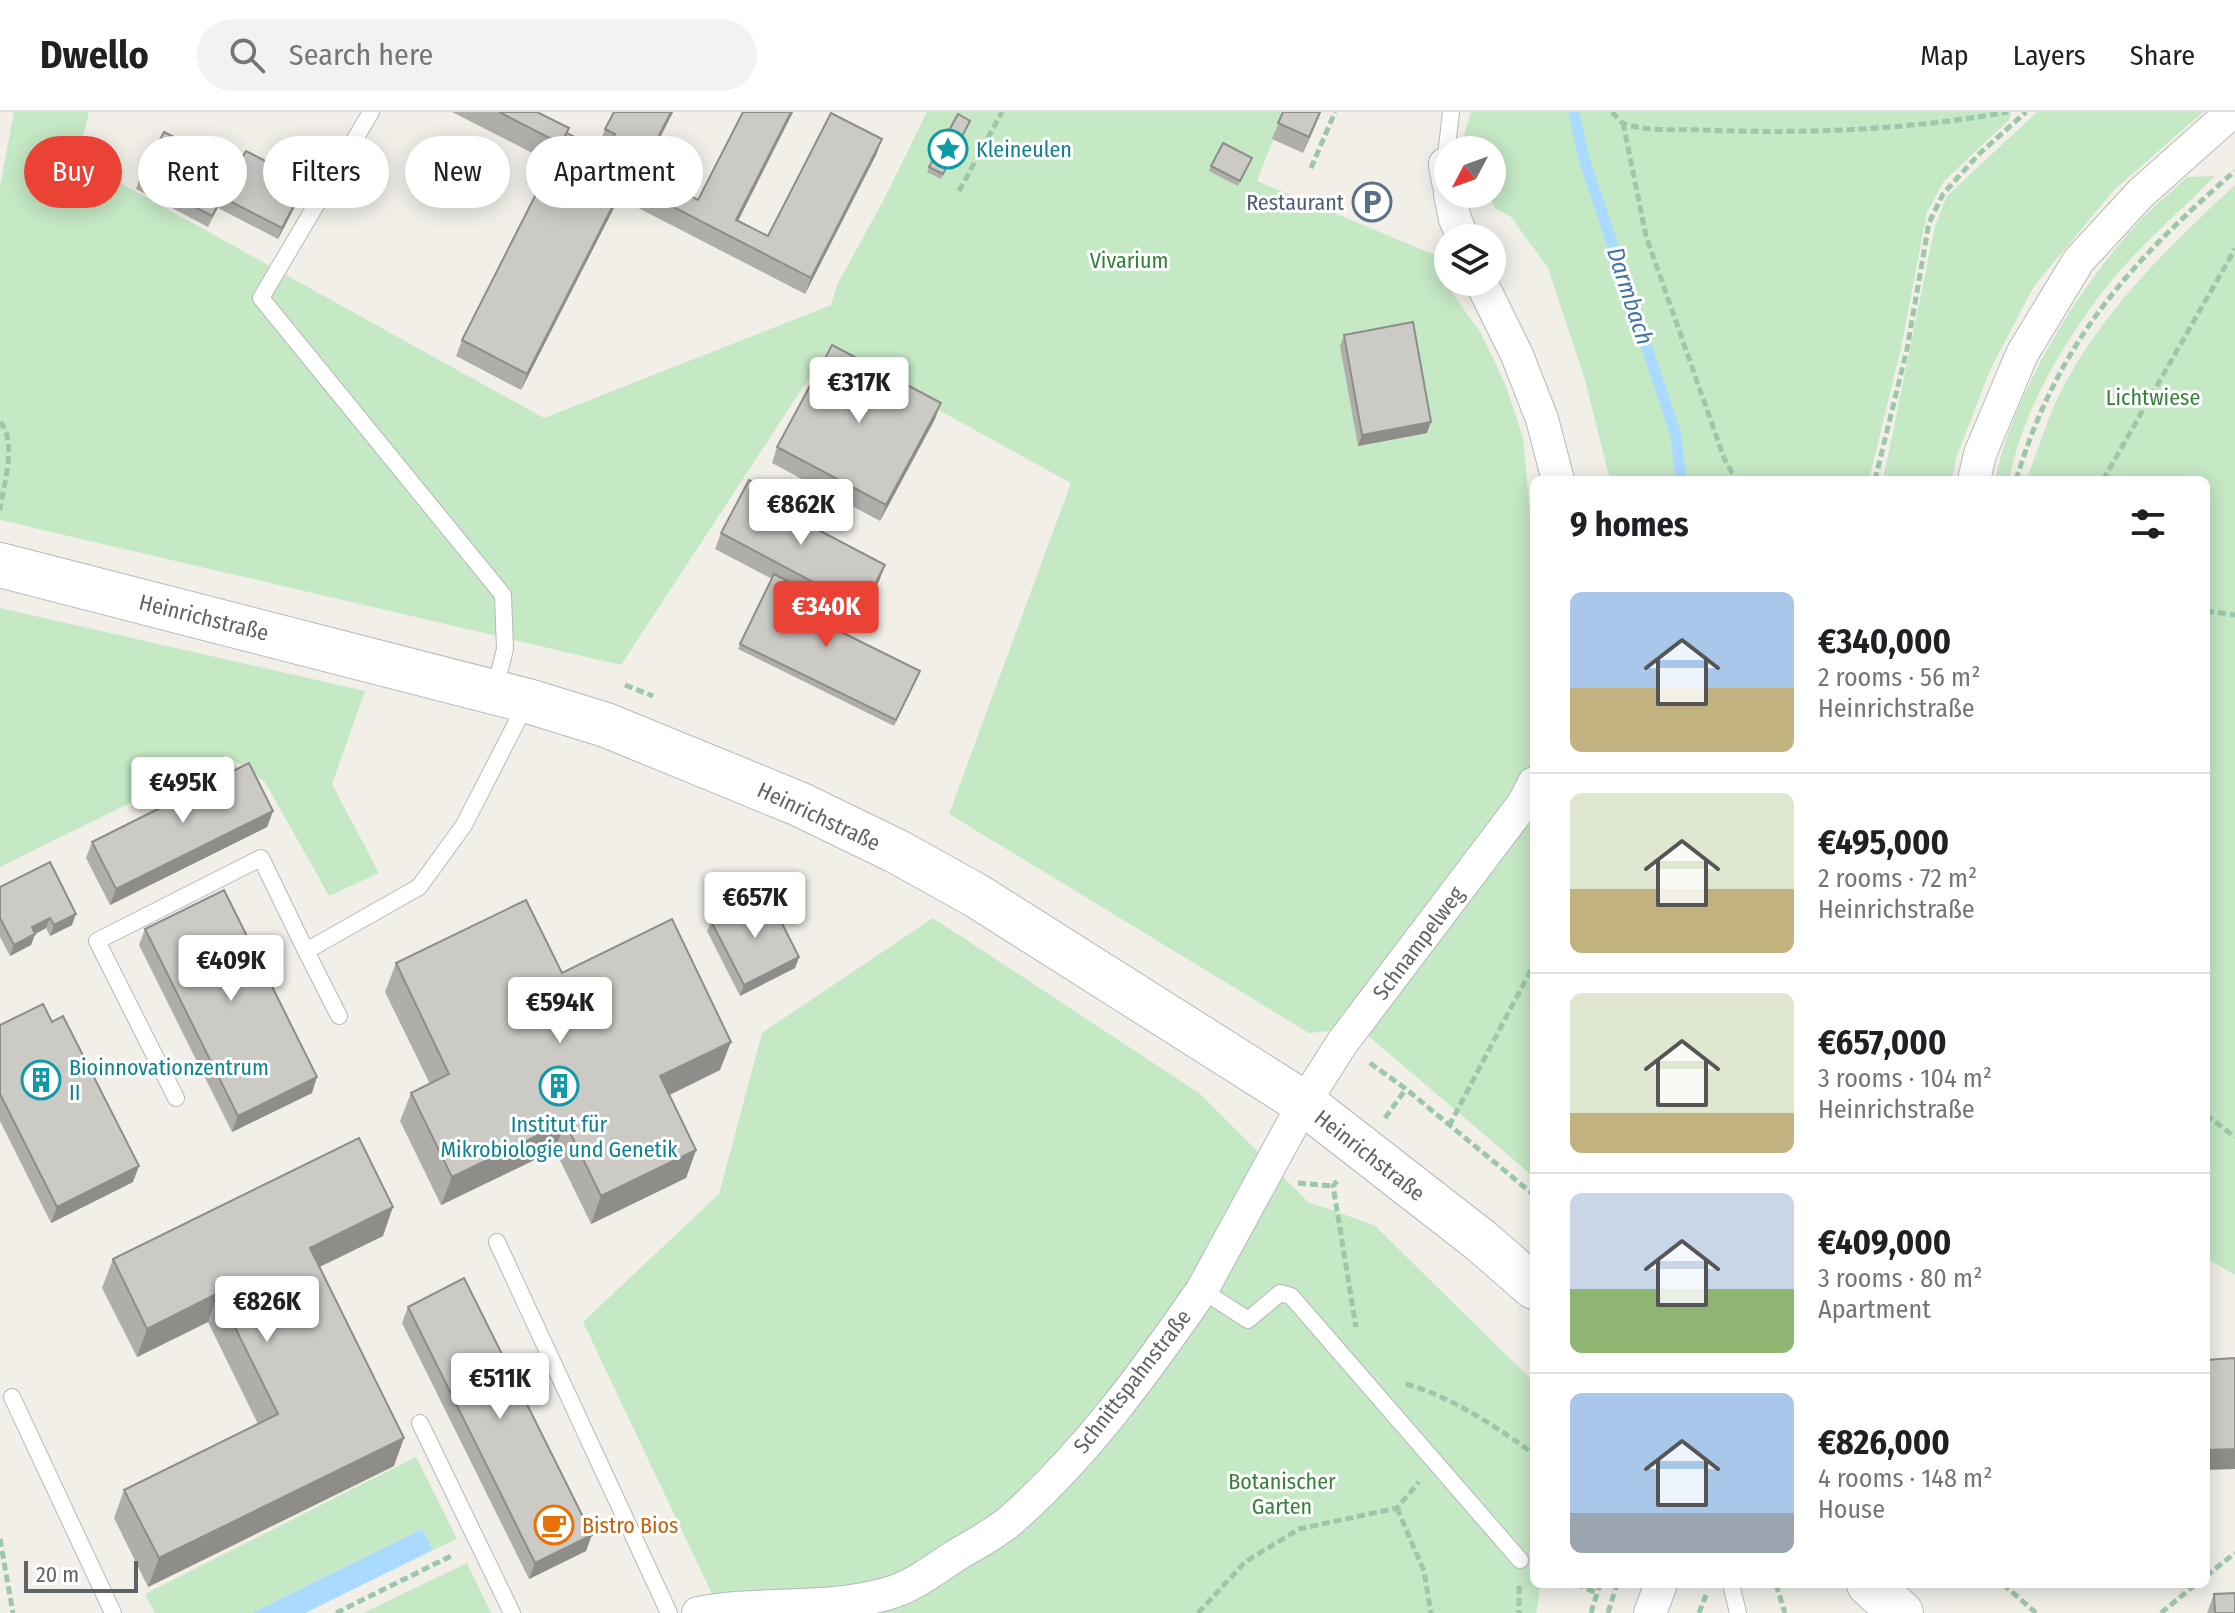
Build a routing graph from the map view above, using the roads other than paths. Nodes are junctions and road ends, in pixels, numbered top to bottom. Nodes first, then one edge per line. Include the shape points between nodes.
1 (371, 112) edge
2 (1451, 112) edge
3 (2232, 112) edge
4 (1450, 136) edge
5 (1488, 296) edge
6 (1557, 476) edge
7 (1975, 476) edge
8 (0, 565) edge
9 (511, 696) junction
10 (1530, 791) edge
11 (306, 951) junction
12 (339, 1016) dead end
13 (176, 1098) dead end
14 (1304, 1103) junction
15 (497, 1242) dead end
16 (1530, 1284) edge
17 (1202, 1290) junction
18 (12, 1397) dead end
19 (420, 1423) dead end
20 (1520, 1560) dead end
21 (1659, 1588) edge
22 (1732, 1588) edge
23 (1873, 1588) edge
24 (113, 1613) edge
25 (512, 1613) edge
26 (669, 1613) edge
27 (698, 1613) edge
28 (1650, 1613) edge
29 (1738, 1613) edge
30 (1901, 1613) edge

1 - 9 lane via 261,298 503,595
2 - 4 lane
3 - 7 street via 2141,193 2079,260 2022,354
5 - 6 street via 1542,419
8 - 9 main road, Heinrichstraße
9 - 11 lane via 464,825 419,887
9 - 14 main road, Heinrichstraße via 673,752 898,852 977,896
10 - 14 street, Schnampelweg via 1342,1043
11 - 12 lane
11 - 13 lane via 261,858 97,941
14 - 16 main road, Heinrichstraße
14 - 17 street, Schnittspahnstraße
15 - 26 lane
17 - 20 lane via 1248,1320 1275,1296 1288,1294
17 - 27 street, Schnittspahnstraße via 1091,1438 1020,1511 907,1588 843,1601
18 - 24 lane
19 - 25 lane
21 - 28 street
22 - 29 lane
23 - 30 main road

